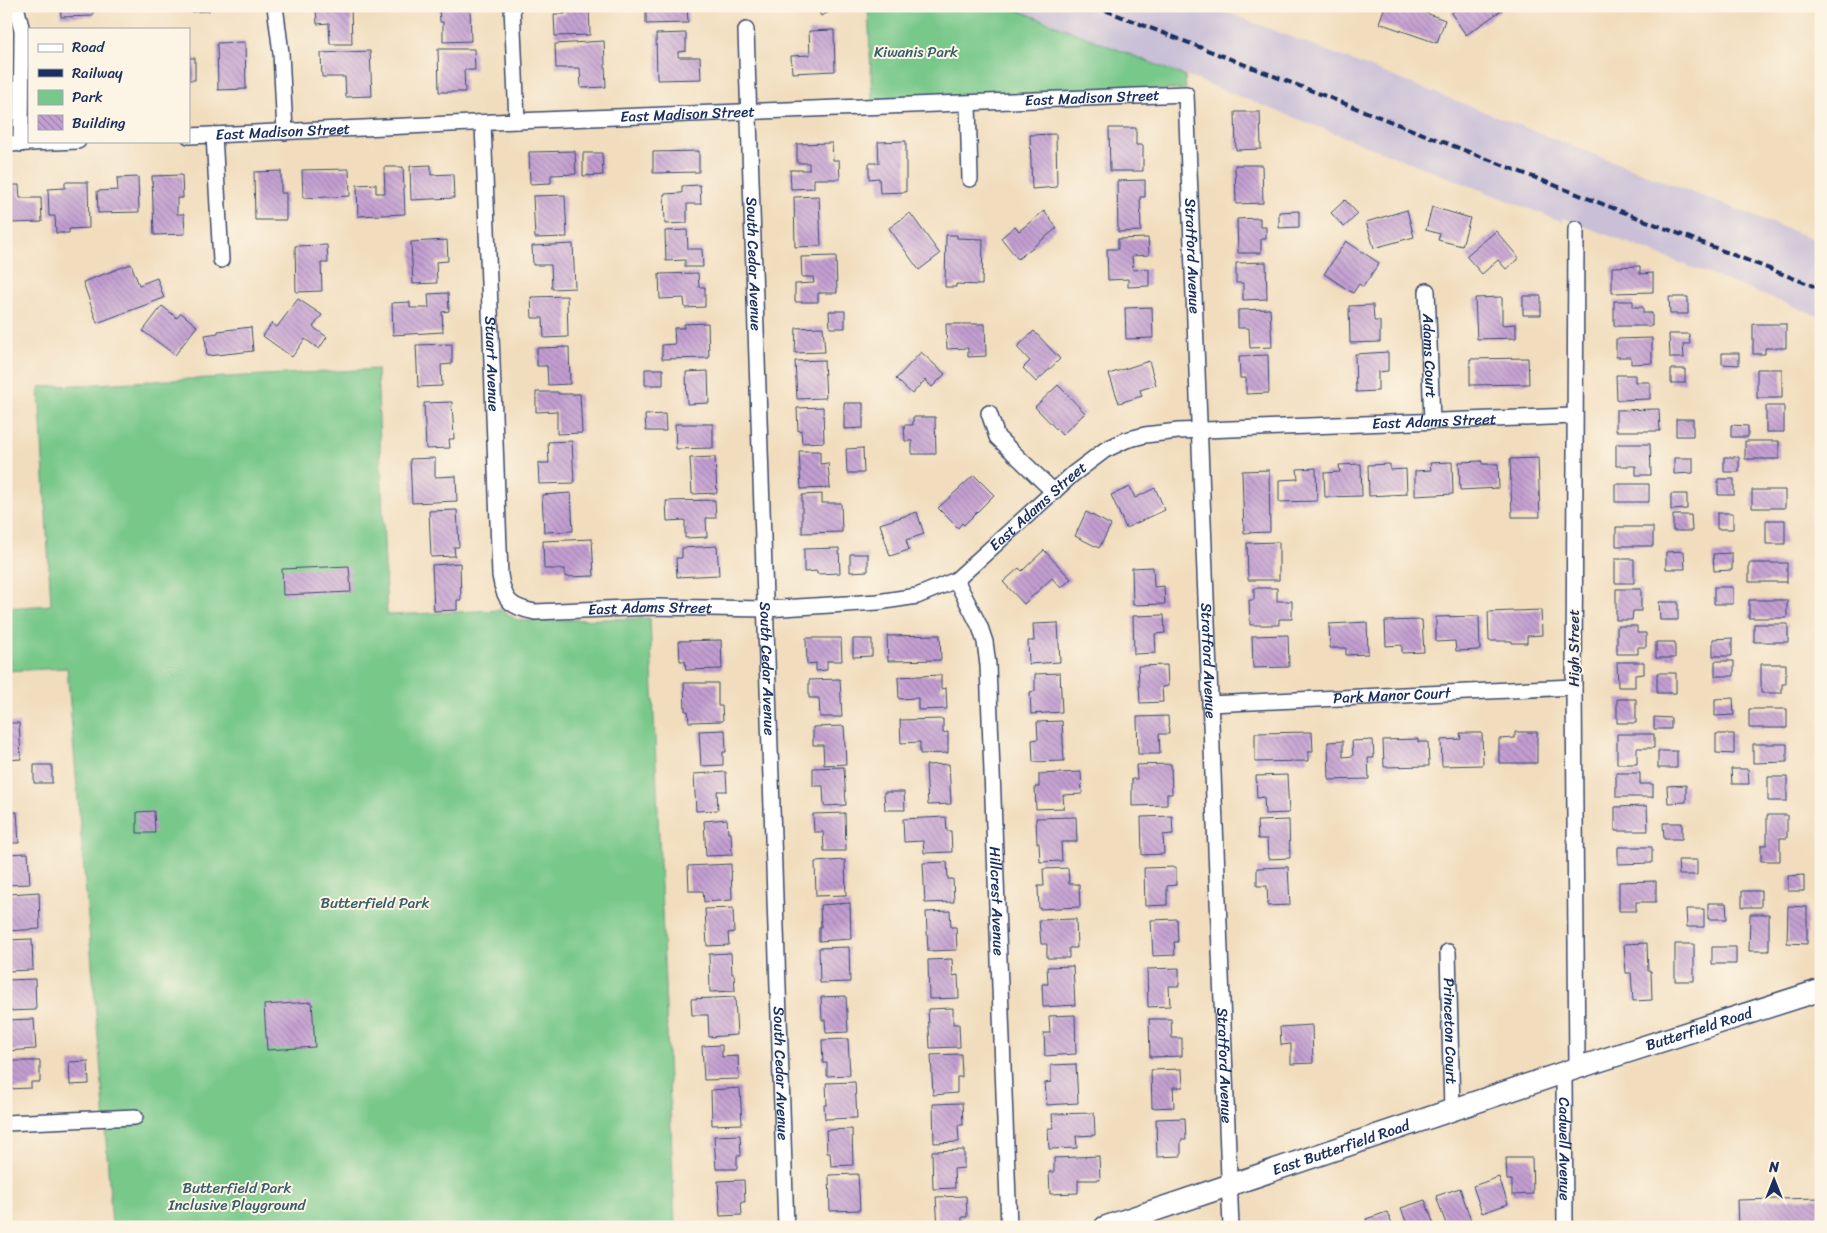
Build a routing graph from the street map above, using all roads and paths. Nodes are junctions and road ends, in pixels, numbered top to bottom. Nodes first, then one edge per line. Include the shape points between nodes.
1 (16, 6) edge
2 (275, 6) edge
3 (512, 6) edge
4 (746, 30) dead end
5 (1186, 94) joint
6 (968, 104) junction
7 (750, 111) junction
8 (517, 121) junction
9 (483, 123) junction
10 (285, 132) junction
11 (214, 135) junction
12 (190, 136) edge
13 (57, 142) edge
14 (14, 144) edge
15 (970, 179) dead end
16 (1576, 228) dead end
17 (221, 260) dead end
18 (1427, 291) dead end
19 (989, 413) dead end
20 (1574, 416) junction
21 (1432, 421) junction
22 (1200, 431) junction
23 (1054, 492) junction
24 (956, 580) junction
25 (510, 604) joint
26 (766, 609) junction
27 (1574, 687) junction
28 (1210, 704) junction
29 (1448, 952) dead end
30 (1821, 990) edge
31 (1570, 1070) junction
32 (1452, 1110) junction
33 (135, 1117) dead end
34 (6, 1123) edge
35 (1230, 1185) junction
36 (786, 1227) edge
37 (1009, 1227) edge
38 (1105, 1227) edge
39 (1231, 1227) edge
40 (1565, 1227) edge

1 - 14 street via 22,31
2 - 10 street
3 - 8 street
4 - 7 street, South Cedar Avenue
5 - 6 street, East Madison Street
5 - 22 street, Stratford Avenue
6 - 7 street, East Madison Street
6 - 15 street
7 - 8 street, East Madison Street
7 - 26 street, South Cedar Avenue
8 - 9 street, East Madison Street
9 - 10 street, East Madison Street
9 - 25 street, Stuart Avenue via 500,575
10 - 11 street, East Madison Street
11 - 12 street, East Madison Street
11 - 17 street
13 - 14 street
16 - 20 street, High Street
18 - 21 street, Adams Court
19 - 23 street via 998,437
20 - 21 street, East Adams Street
20 - 27 street, High Street
21 - 22 street, East Adams Street
22 - 23 street, East Adams Street via 1153,434 1126,440 1094,457
22 - 28 street, Stratford Avenue
23 - 24 street, East Adams Street
24 - 26 street, East Adams Street via 899,600
24 - 37 street, Hillcrest Avenue via 980,627 988,665
25 - 26 street, East Adams Street via 535,612 651,607
26 - 36 street, South Cedar Avenue
27 - 28 street, Park Manor Court
27 - 31 street, High Street
28 - 35 street, Stratford Avenue
29 - 32 street, Princeton Court
30 - 31 main road, Butterfield Road
31 - 32 main road, East Butterfield Road
31 - 40 street, Cadwell Avenue
32 - 35 main road, East Butterfield Road
33 - 34 street
35 - 38 main road, East Butterfield Road
35 - 39 street, Stratford Avenue

